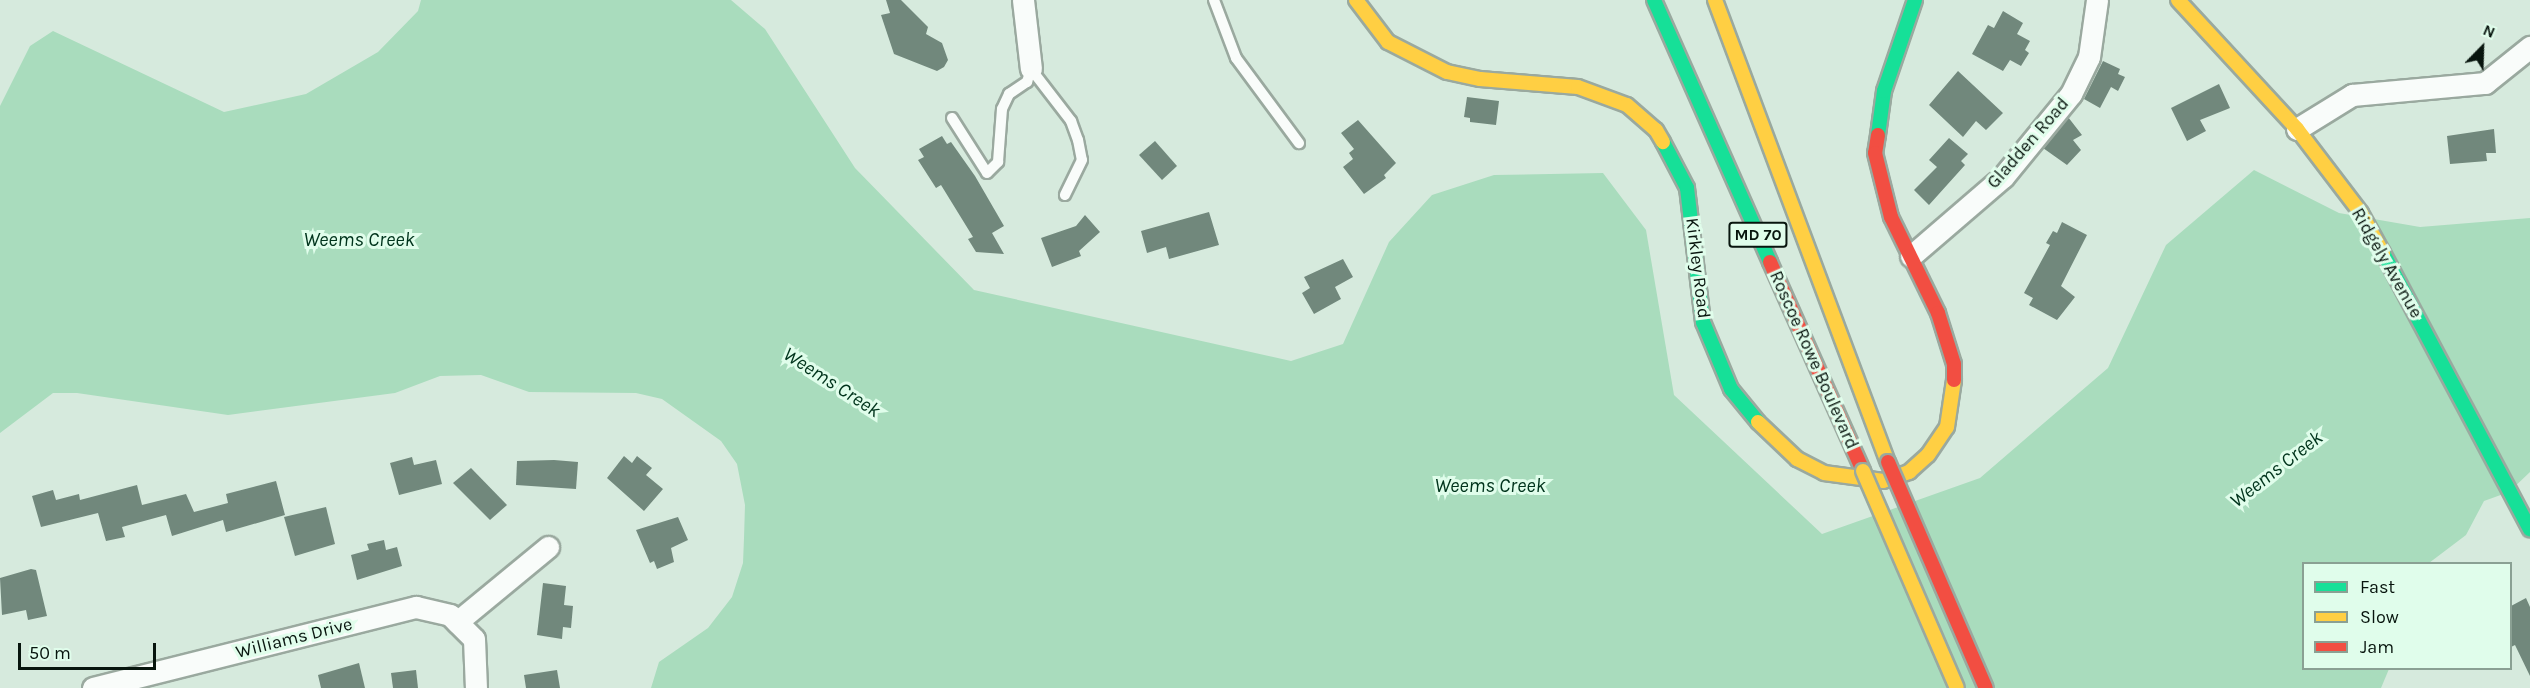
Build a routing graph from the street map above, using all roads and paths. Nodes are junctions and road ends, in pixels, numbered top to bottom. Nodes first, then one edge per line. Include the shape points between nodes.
1 (1023, 0) edge
2 (1214, 0) edge
3 (1356, 0) edge
4 (1654, 0) edge
5 (1715, 0) edge
6 (1915, 0) edge
7 (2097, 0) edge
8 (2178, 0) edge
9 (2530, 47) edge
10 (1031, 69) junction
11 (952, 118) dead end
12 (2297, 129) junction
13 (1299, 143) dead end
14 (1065, 195) dead end
15 (1911, 256) junction
16 (2530, 529) edge
17 (548, 547) dead end
18 (457, 622) junction
19 (93, 688) edge
20 (476, 688) edge
21 (1958, 688) edge
22 (1986, 688) edge

1 - 10 street
2 - 13 lane via 1236,58
3 - 15 main road, Kirkley Road via 1388,42 1436,68 1480,79 1578,87 1627,105 1656,130 1677,164 1686,188 1703,322 1731,389 1773,439 1797,459 1824,473 1883,481 1910,472 1928,455 1947,427 1954,364 1938,313
4 - 21 main road, Roscoe Rowe Boulevard / MD 70, bridge
5 - 22 main road, Roscoe Rowe Boulevard / MD 70, bridge via 1888,462
6 - 15 main road, Kirkley Road via 1884,92 1875,153 1892,217
7 - 15 street, Gladden Road via 2089,57 2071,94 2003,177
8 - 12 main road, Ridgely Avenue
9 - 12 street via 2485,83 2352,95
10 - 11 lane via 1027,82 1009,94 1002,109 998,162 987,173
10 - 14 lane via 1071,121 1078,140 1082,160
12 - 16 main road, Ridgely Avenue via 2361,213
17 - 18 street
18 - 19 street, Williams Drive via 450,615 416,607
18 - 20 street, Williams Drive via 474,639

